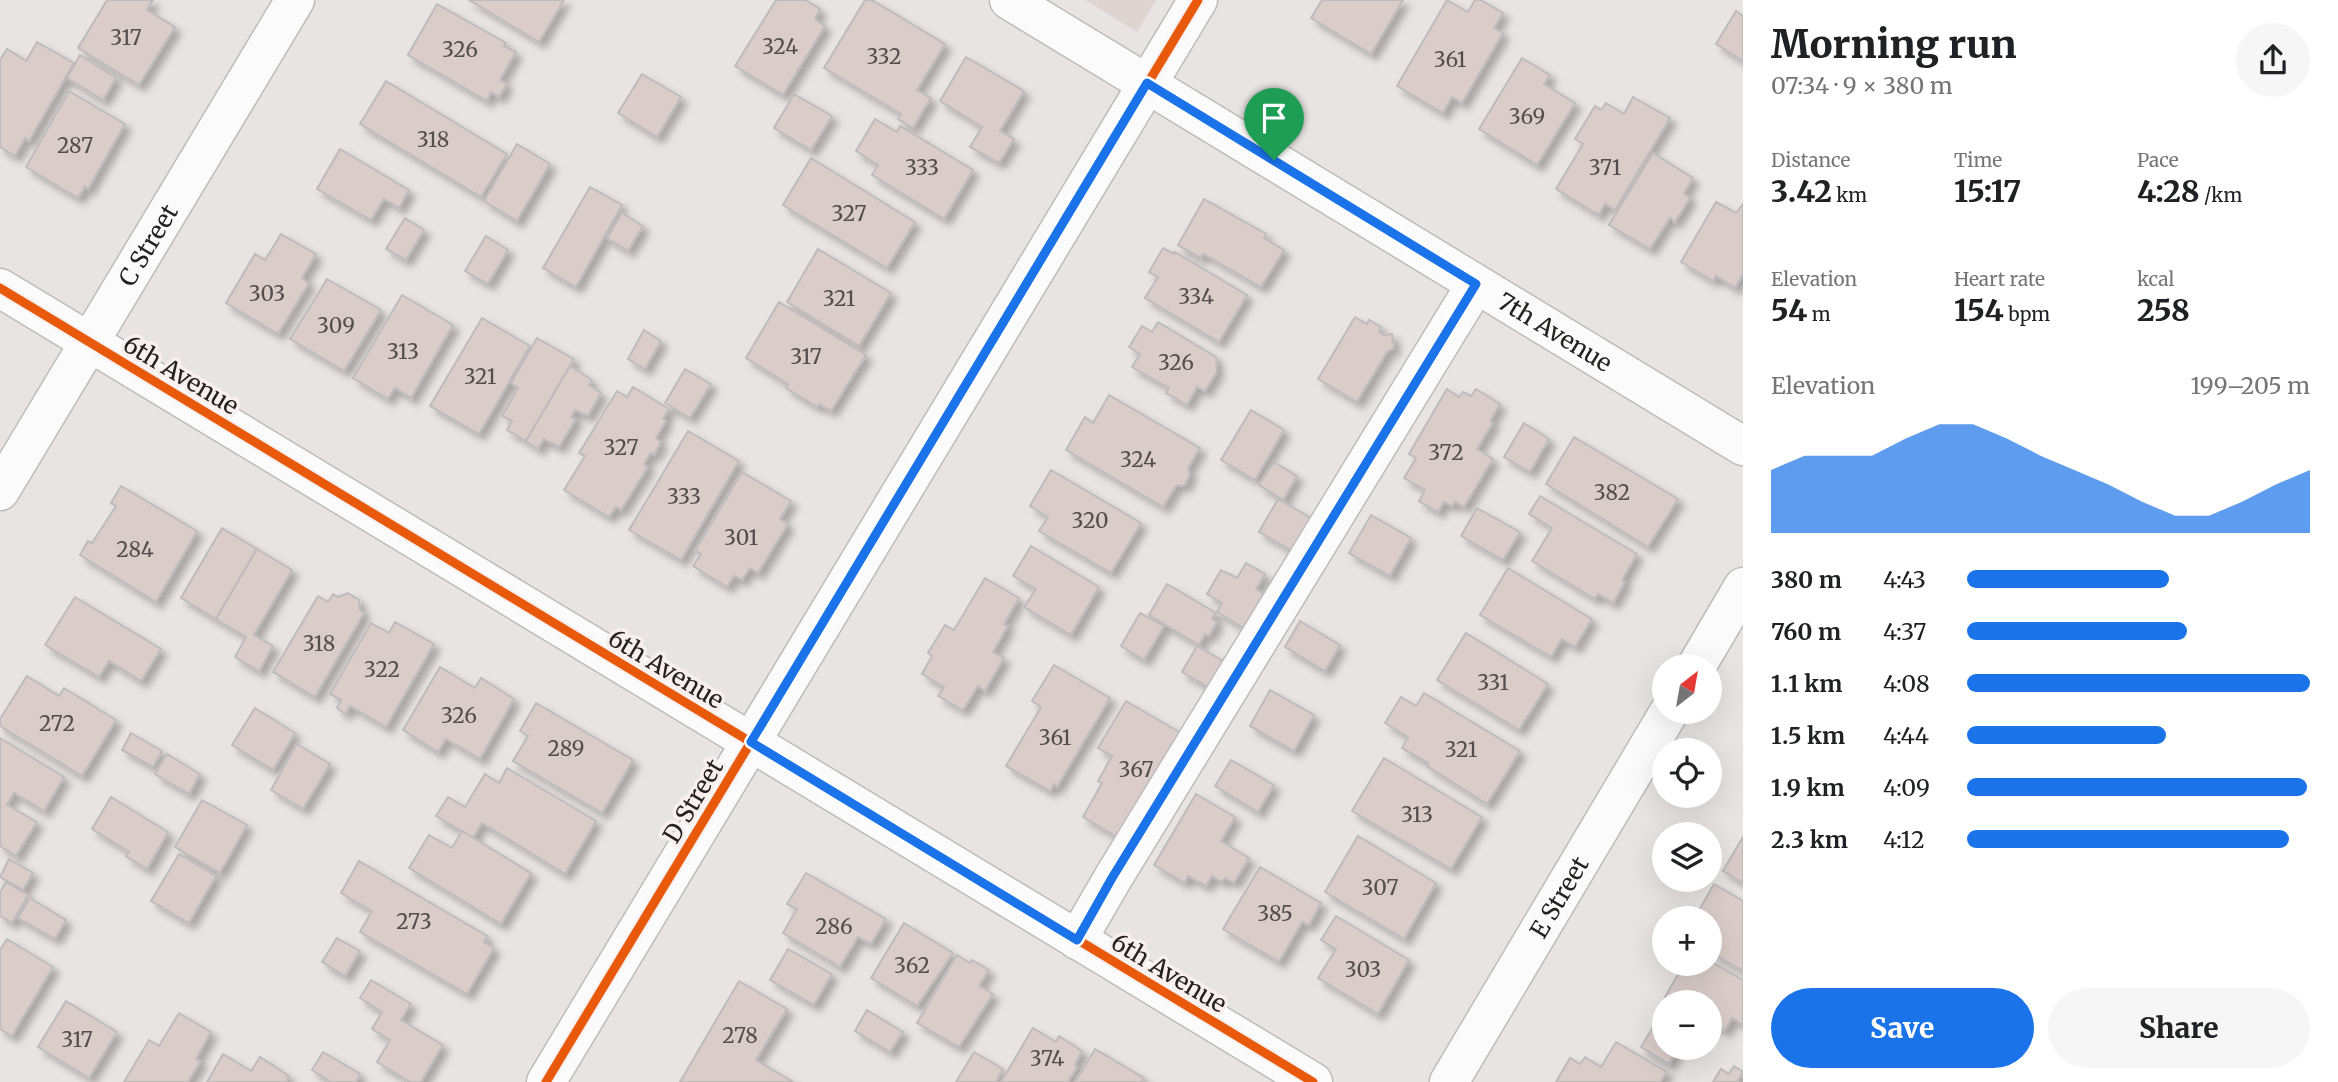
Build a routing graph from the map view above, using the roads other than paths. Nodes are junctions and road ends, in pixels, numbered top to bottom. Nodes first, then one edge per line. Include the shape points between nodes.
1 (295, 0) edge
2 (1009, 0) edge
3 (1198, 0) edge
4 (1147, 83) junction
5 (1476, 284) junction
6 (0, 288) edge
7 (89, 342) junction
8 (1743, 446) edge
9 (0, 491) edge
10 (1743, 587) edge
11 (1704, 654) edge
12 (1662, 724) edge
13 (751, 742) junction
14 (1077, 940) junction
15 (546, 1082) edge
16 (1313, 1082) edge
17 (1449, 1082) edge

1 - 7 street, C Street
2 - 4 street, 7th Avenue
3 - 4 street, D Street
4 - 5 street, 7th Avenue
4 - 13 street, D Street
5 - 8 street, 7th Avenue
5 - 14 street
6 - 7 street, 6th Avenue
7 - 9 street, C Street
7 - 13 street, 6th Avenue
10 - 11 street
12 - 17 street, E Street
13 - 14 street, 6th Avenue
13 - 15 street, D Street
14 - 16 street, 6th Avenue

